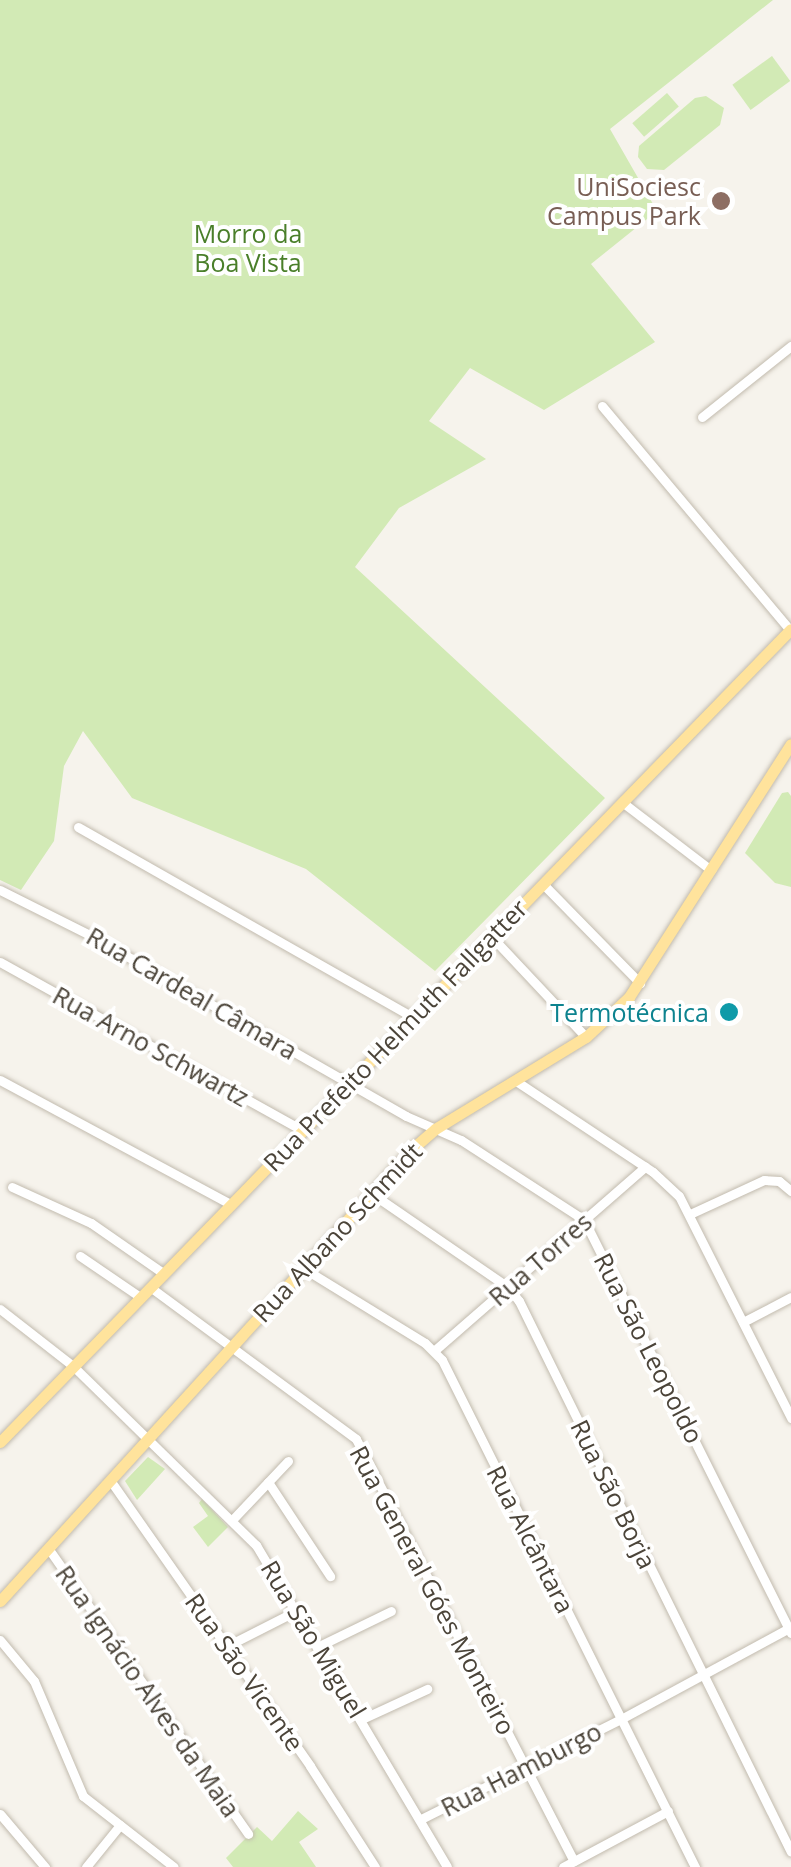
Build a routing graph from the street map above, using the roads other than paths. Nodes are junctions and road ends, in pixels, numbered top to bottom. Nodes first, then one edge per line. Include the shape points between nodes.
1 (789, 353) edge
2 (602, 406) dead end
3 (702, 417) dead end
4 (791, 630) edge
5 (791, 744) edge
6 (622, 802) junction
7 (78, 827) dead end
8 (711, 870) junction
9 (542, 884) junction
10 (0, 890) edge
11 (491, 936) junction
12 (0, 962) edge
13 (640, 983) junction
14 (413, 1017) junction
15 (586, 1038) junction
16 (0, 1080) edge
17 (516, 1081) junction
18 (348, 1083) junction
19 (435, 1128) junction
20 (302, 1130) junction
21 (645, 1167) junction
22 (12, 1187) dead end
23 (791, 1191) edge
24 (372, 1192) junction
25 (230, 1204) junction
26 (690, 1214) junction
27 (584, 1220) junction
28 (80, 1256) dead end
29 (302, 1268) junction
30 (163, 1273) junction
31 (150, 1286) junction
32 (508, 1287) junction
33 (140, 1296) junction
34 (791, 1297) edge
35 (0, 1309) edge
36 (743, 1322) junction
37 (232, 1346) junction
38 (434, 1350) junction
39 (73, 1366) junction
40 (790, 1411) edge
41 (146, 1439) junction
42 (0, 1442) edge
43 (288, 1461) dead end
44 (110, 1480) junction
45 (268, 1482) junction
46 (232, 1519) junction
47 (48, 1548) junction
48 (330, 1576) dead end
49 (0, 1601) edge
50 (298, 1610) junction
51 (391, 1610) dead end
52 (790, 1629) edge
53 (0, 1640) edge
54 (227, 1646) junction
55 (319, 1646) junction
56 (704, 1674) junction
57 (426, 1688) dead end
58 (362, 1718) junction
59 (622, 1719) junction
60 (526, 1767) junction
61 (668, 1811) junction
62 (0, 1814) edge
63 (420, 1819) junction
64 (120, 1825) junction
65 (248, 1834) dead end
66 (791, 1852) edge
67 (574, 1861) junction
68 (45, 1867) edge
69 (86, 1867) edge
70 (174, 1867) edge
71 (375, 1867) edge
72 (447, 1867) edge
73 (563, 1867) edge
74 (696, 1867) edge

1 - 3 street
2 - 4 street
4 - 6 main road, Rua Prefeito Helmuth Fallgatter
5 - 8 main road, Rua Albano Schmidt
6 - 8 street
6 - 9 main road, Rua Prefeito Helmuth Fallgatter
7 - 14 street
8 - 13 main road, Rua Albano Schmidt
9 - 11 main road, Rua Prefeito Helmuth Fallgatter
9 - 13 street
10 - 18 street, Rua Cardeal Câmara via 90,934
11 - 14 main road, Rua Prefeito Helmuth Fallgatter
11 - 15 street
12 - 20 street, Rua Arno Schwartz
13 - 15 main road, Rua Albano Schmidt
14 - 18 main road, Rua Prefeito Helmuth Fallgatter
15 - 17 main road, Rua Albano Schmidt
16 - 25 street
17 - 19 main road, Rua Albano Schmidt
17 - 21 street
18 - 19 street, Rua Cardeal Câmara
18 - 20 main road, Rua Prefeito Helmuth Fallgatter
19 - 24 main road, Rua Albano Schmidt
19 - 27 street
20 - 25 main road, Rua Prefeito Helmuth Fallgatter
21 - 26 street
21 - 27 street, Rua Torres
22 - 30 street via 92,1223
23 - 26 street via 771,1179
24 - 29 main road, Rua Albano Schmidt
24 - 32 street, Rua São Borja
25 - 30 main road, Rua Prefeito Helmuth Fallgatter
26 - 36 street
27 - 32 street, Rua Torres
27 - 52 street, Rua São Leopoldo
28 - 33 street
29 - 37 main road, Rua Albano Schmidt
29 - 38 street
30 - 31 main road, Rua Prefeito Helmuth Fallgatter
31 - 33 main road, Rua Prefeito Helmuth Fallgatter
31 - 37 street, Rua General Góes Monteiro
32 - 38 street, Rua Torres
32 - 56 street, Rua São Borja
33 - 39 main road, Rua Prefeito Helmuth Fallgatter
34 - 36 street
35 - 39 street, Rua São Miguel
36 - 40 street
37 - 41 main road, Rua Albano Schmidt
37 - 60 street, Rua General Góes Monteiro via 362,1447
38 - 59 street, Rua Alcântara
39 - 41 street, Rua São Miguel
39 - 42 main road, Rua Prefeito Helmuth Fallgatter
41 - 44 main road, Rua Albano Schmidt
41 - 46 street, Rua São Miguel
43 - 45 street
44 - 47 main road, Rua Albano Schmidt
44 - 54 street, Rua São Vicente
45 - 46 street
45 - 48 street
46 - 50 street, Rua São Miguel
47 - 49 main road, Rua Albano Schmidt
47 - 65 street, Rua Ignácio Alves da Maia
50 - 54 street
50 - 55 street, Rua São Miguel
51 - 55 street
52 - 56 street, Rua Hamburgo
53 - 64 street via 34,1681 84,1796
54 - 71 street, Rua São Vicente
55 - 58 street, Rua São Miguel
56 - 59 street, Rua Hamburgo
56 - 66 street, Rua São Borja
57 - 58 street
58 - 63 street, Rua São Miguel
59 - 60 street, Rua Hamburgo
59 - 61 street, Rua Alcântara
60 - 63 street, Rua Hamburgo
60 - 67 street, Rua General Góes Monteiro
61 - 67 street
61 - 74 street, Rua Alcântara
62 - 68 street
63 - 72 street, Rua São Miguel
64 - 69 street
64 - 70 street
67 - 73 street

